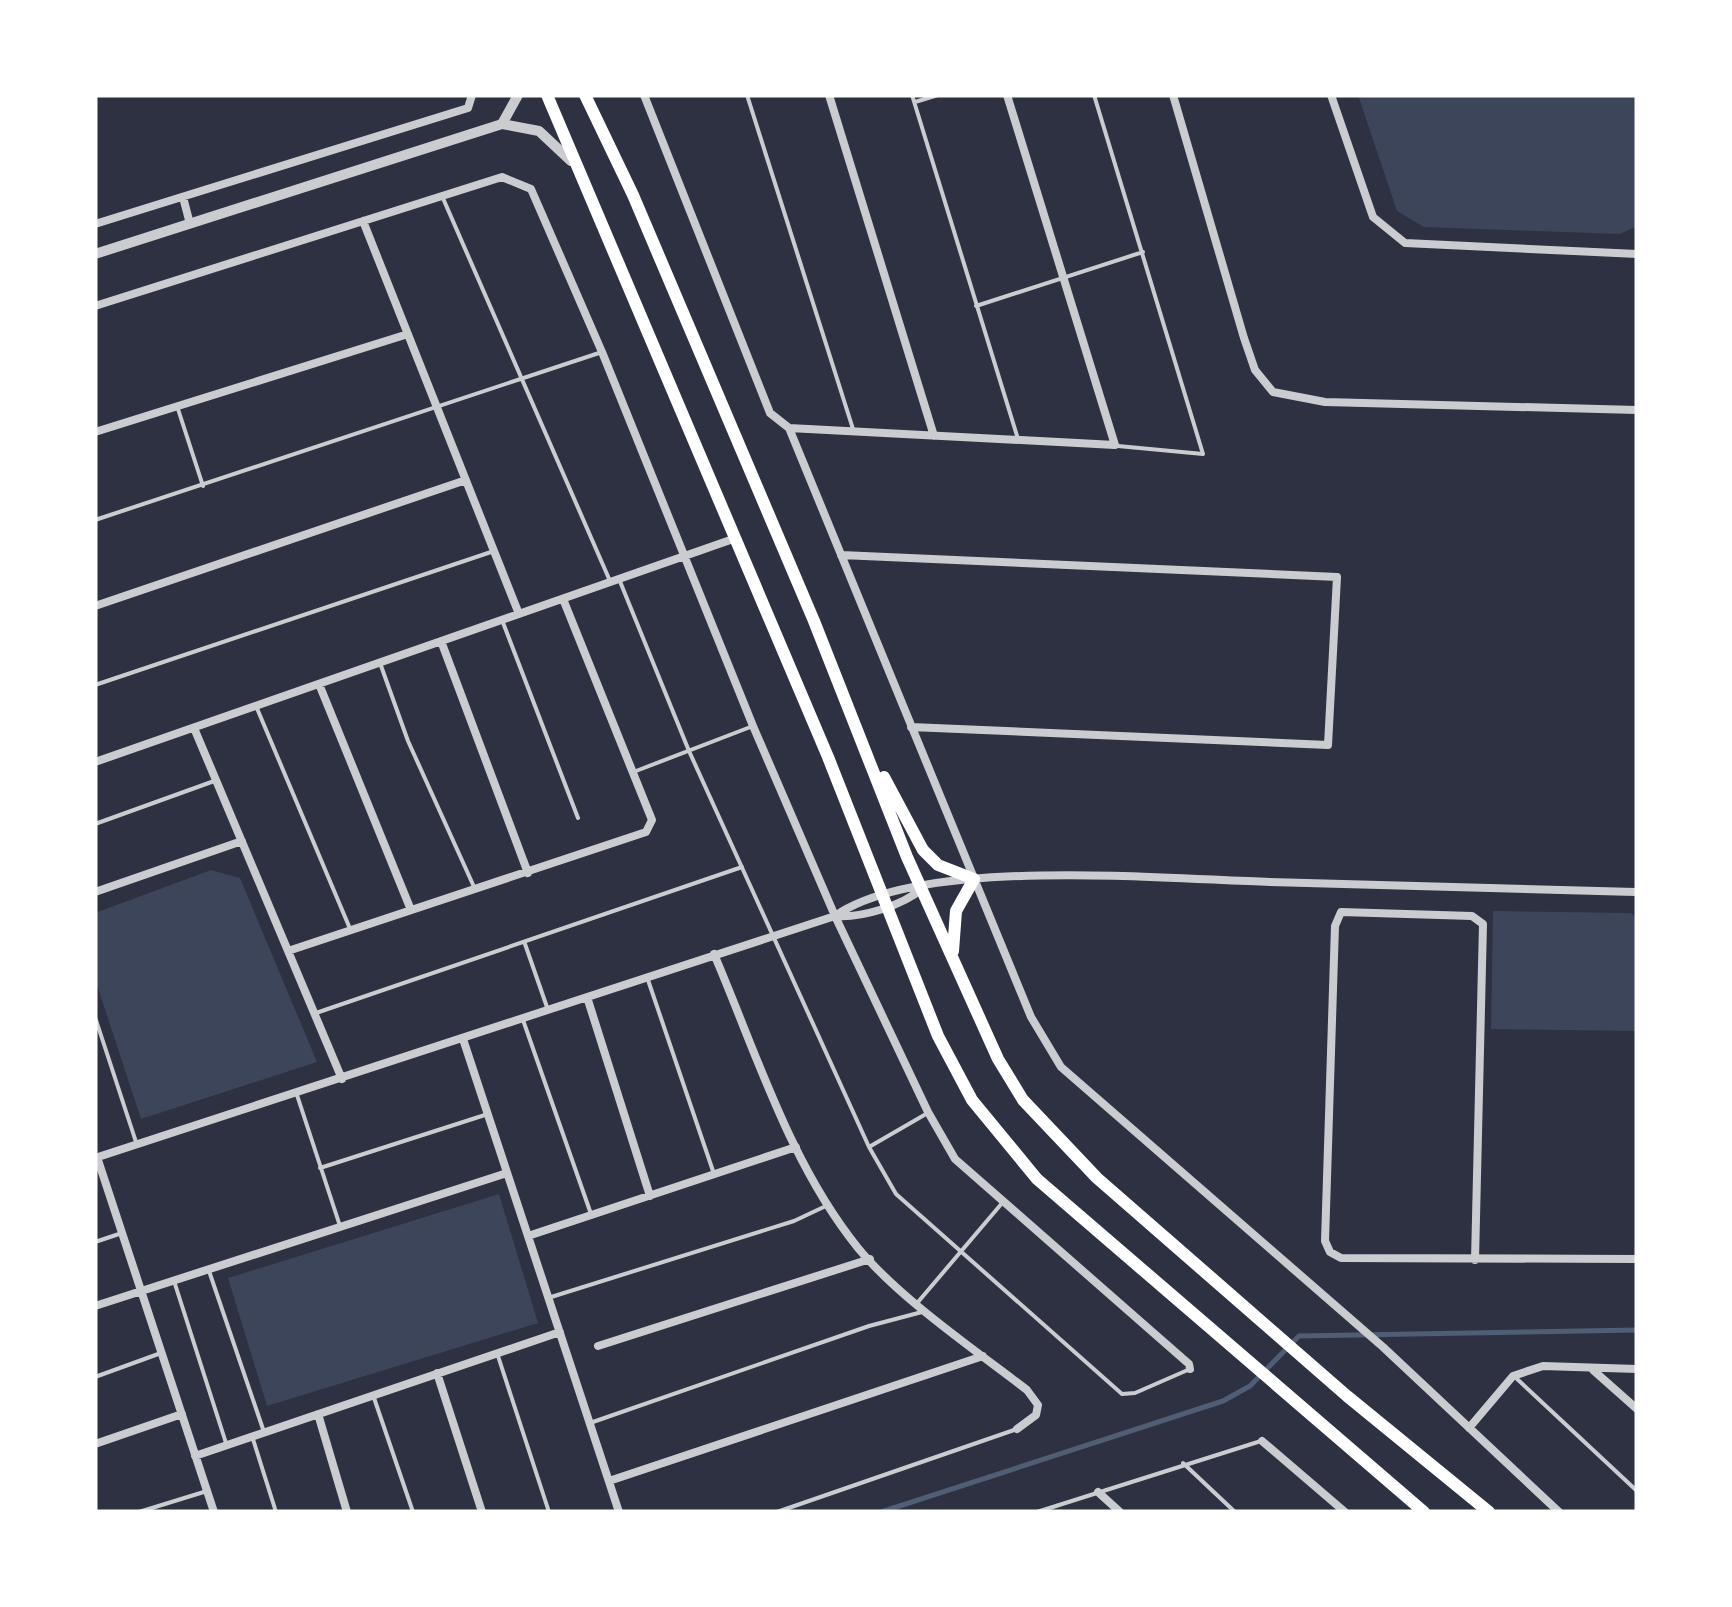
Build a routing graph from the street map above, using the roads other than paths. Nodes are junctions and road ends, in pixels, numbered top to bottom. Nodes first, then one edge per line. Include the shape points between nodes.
1 (472, 95) edge
2 (518, 95) edge
3 (548, 95) edge
4 (585, 95) edge
5 (644, 95) edge
6 (747, 95) edge
7 (829, 95) edge
8 (912, 95) edge
9 (938, 95) edge
10 (1007, 95) edge
11 (1094, 95) edge
12 (1173, 95) edge
13 (1331, 95) edge
14 (915, 102) junction
15 (502, 124) junction
16 (582, 174) junction
17 (442, 196) junction
18 (183, 197) junction
19 (363, 221) junction
20 (95, 224) edge
21 (190, 224) junction
22 (1142, 252) junction
23 (95, 254) edge
24 (1637, 254) edge
25 (1063, 276) junction
26 (95, 306) edge
27 (976, 306) junction
28 (408, 334) junction
29 (602, 352) junction
30 (520, 382) junction
31 (177, 406) junction
32 (437, 409) junction
33 (1637, 410) edge
34 (789, 428) junction
35 (854, 431) junction
36 (95, 432) edge
37 (934, 436) junction
38 (1018, 440) junction
39 (1115, 446) junction
40 (466, 480) junction
41 (203, 486) junction
42 (95, 520) edge
43 (736, 538) junction
44 (494, 551) junction
45 (841, 555) junction
46 (683, 557) junction
47 (615, 580) junction
48 (564, 598) junction
49 (95, 606) edge
50 (518, 614) junction
51 (502, 620) junction
52 (441, 641) junction
53 (380, 662) junction
54 (319, 684) junction
55 (95, 685) edge
56 (256, 706) junction
57 (752, 726) junction
58 (911, 727) junction
59 (194, 728) junction
60 (860, 730) junction
61 (689, 750) junction
62 (95, 762) edge
63 (633, 772) junction
64 (216, 780) junction
65 (578, 818) dead end
66 (95, 824) edge
67 (242, 841) junction
68 (742, 867) junction
69 (528, 873) junction
70 (974, 880) junction
71 (922, 888) junction
72 (476, 890) junction
73 (95, 892) edge
74 (1637, 892) edge
75 (885, 900) junction
76 (411, 910) junction
77 (835, 916) junction
78 (351, 931) junction
79 (774, 938) junction
80 (524, 942) junction
81 (288, 951) junction
82 (714, 954) junction
83 (954, 964) junction
84 (647, 976) junction
85 (587, 997) junction
86 (548, 1010) junction
87 (314, 1013) junction
88 (95, 1017) edge
89 (523, 1020) junction
90 (463, 1039) junction
91 (342, 1079) junction
92 (296, 1092) junction
93 (928, 1112) junction
94 (488, 1114) junction
95 (137, 1145) junction
96 (796, 1147) junction
97 (869, 1147) junction
98 (96, 1157) edge
99 (320, 1168) junction
100 (507, 1173) junction
101 (714, 1174) junction
102 (650, 1196) junction
103 (1003, 1202) junction
104 (828, 1204) junction
105 (592, 1215) junction
106 (340, 1227) junction
107 (122, 1233) junction
108 (528, 1236) junction
109 (95, 1242) edge
110 (961, 1251) junction
111 (870, 1259) junction
112 (1637, 1259) edge
113 (1475, 1260) junction
114 (208, 1270) junction
115 (174, 1281) junction
116 (141, 1292) junction
117 (548, 1298) junction
118 (918, 1302) junction
119 (95, 1306) edge
120 (929, 1312) junction
121 (560, 1332) junction
122 (598, 1346) dead end
123 (497, 1353) junction
124 (161, 1354) junction
125 (982, 1356) junction
126 (1637, 1369) edge
127 (1190, 1370) joint
128 (1593, 1370) junction
129 (437, 1374) junction
130 (1513, 1376) junction
131 (95, 1377) edge
132 (373, 1395) junction
133 (1637, 1409) edge
134 (182, 1414) junction
135 (318, 1414) junction
136 (590, 1423) junction
137 (1017, 1428) joint
138 (1469, 1428) junction
139 (264, 1432) junction
140 (252, 1436) junction
141 (1262, 1440) joint
142 (95, 1444) edge
143 (226, 1445) junction
144 (195, 1456) junction
145 (1183, 1463) junction
146 (609, 1481) junction
147 (1637, 1490) edge
148 (207, 1491) junction
149 (1098, 1492) junction
150 (139, 1512) edge
151 (214, 1512) edge
152 (276, 1512) edge
153 (348, 1512) edge
154 (413, 1512) edge
155 (482, 1512) edge
156 (549, 1512) edge
157 (619, 1512) edge
158 (777, 1512) edge
159 (1037, 1512) edge
160 (1120, 1512) edge
161 (1235, 1512) edge
162 (1345, 1512) edge
163 (1424, 1512) edge
164 (1489, 1512) edge
165 (1559, 1512) edge

1 - 18 street via 468,108
2 - 15 street
3 - 16 highway
4 - 60 highway
5 - 34 street via 770,414
6 - 35 lane
7 - 37 street
8 - 14 lane
9 - 14 lane
10 - 25 street
11 - 22 lane
12 - 33 street via 1244,338 1273,392 1325,402
13 - 24 street via 1373,216 1405,243
14 - 27 lane
15 - 16 street via 539,131
15 - 21 street
16 - 43 highway
17 - 19 street
17 - 29 street via 502,177 530,190
17 - 30 lane
18 - 20 street
18 - 21 street
19 - 26 street
19 - 28 street
21 - 23 street
22 - 25 lane
22 - 39 lane via 1203,454
25 - 27 lane
25 - 39 street
27 - 38 lane
28 - 31 street
28 - 32 street
29 - 30 lane
29 - 46 street
30 - 32 lane
30 - 47 lane
31 - 36 street
31 - 41 lane
32 - 40 street
32 - 41 lane
34 - 35 street
34 - 45 street
35 - 37 street
37 - 38 street
38 - 39 street
40 - 44 street
40 - 49 street
41 - 42 lane
43 - 46 street
43 - 75 highway
44 - 50 street
44 - 55 lane
45 - 58 street
45 - 58 street via 1336,577 1328,745
46 - 47 street
46 - 57 street
47 - 48 street
47 - 61 lane
48 - 50 street
48 - 63 street
50 - 51 street
51 - 52 street
51 - 65 lane
52 - 53 street
52 - 69 street
53 - 54 street
53 - 72 lane
54 - 56 street
54 - 76 street
56 - 59 street
56 - 78 lane
57 - 61 lane
57 - 77 street
58 - 70 street
59 - 62 street
59 - 64 street
60 - 70 highway via 923,850 938,865
60 - 71 highway
61 - 63 lane
61 - 68 lane
63 - 69 street via 652,820 642,837
64 - 66 lane
64 - 67 street
67 - 73 street
67 - 81 street
68 - 79 lane
68 - 80 lane
69 - 72 street
70 - 71 street
70 - 74 street
70 - 83 highway via 952,927
70 - 138 street via 1031,1017 1061,1068
71 - 75 street
71 - 83 highway
72 - 76 street
75 - 77 street via 850,917
75 - 163 highway via 938,1036 1005,1144
76 - 78 street
77 - 79 street
77 - 93 street
78 - 81 street
79 - 82 street
79 - 97 lane
80 - 86 lane
80 - 87 lane
81 - 87 street
82 - 84 street
82 - 96 street
83 - 164 highway via 1023,1100 1097,1178
84 - 85 street
84 - 101 lane
85 - 86 street
85 - 102 street
86 - 89 street
87 - 91 street
88 - 95 lane
89 - 90 street
89 - 105 lane
90 - 91 street
90 - 94 street
91 - 92 street
92 - 95 street
92 - 99 lane
93 - 97 lane
93 - 103 street via 955,1159
94 - 99 lane
94 - 100 street
95 - 98 street
96 - 101 street
96 - 104 street
97 - 110 lane via 896,1194
98 - 107 street
99 - 106 lane
100 - 106 street
100 - 108 street
101 - 102 street
102 - 105 street
103 - 110 lane
103 - 127 street
104 - 111 street
104 - 117 lane
105 - 108 street
106 - 114 street
107 - 109 lane
107 - 116 street
108 - 117 street
110 - 118 lane
110 - 127 lane via 1122,1394
111 - 118 street
111 - 122 street
112 - 113 street
113 - 113 street via 1341,1258 1324,1241 1341,912 1480,919
114 - 115 street
114 - 139 lane
115 - 116 street
115 - 143 lane
116 - 119 street
116 - 124 street
117 - 121 street
118 - 120 street
120 - 125 street
120 - 136 lane via 869,1326
121 - 123 street
121 - 136 street
123 - 129 street
123 - 156 lane
124 - 131 lane
124 - 134 street
125 - 137 street via 1038,1405 1036,1415
125 - 146 street
126 - 128 street
128 - 130 street via 1543,1366
128 - 133 street
129 - 132 street
129 - 155 street
130 - 138 street
130 - 147 lane
132 - 135 street
132 - 154 lane
134 - 142 street
134 - 144 street
135 - 139 street
135 - 153 street
136 - 146 street
137 - 158 lane
138 - 165 street
139 - 140 street
140 - 143 street
140 - 152 lane
141 - 145 lane
141 - 162 street
143 - 144 street
144 - 148 street
145 - 149 lane
145 - 161 lane
146 - 157 street
148 - 150 lane
148 - 151 street
149 - 159 lane
149 - 160 street

